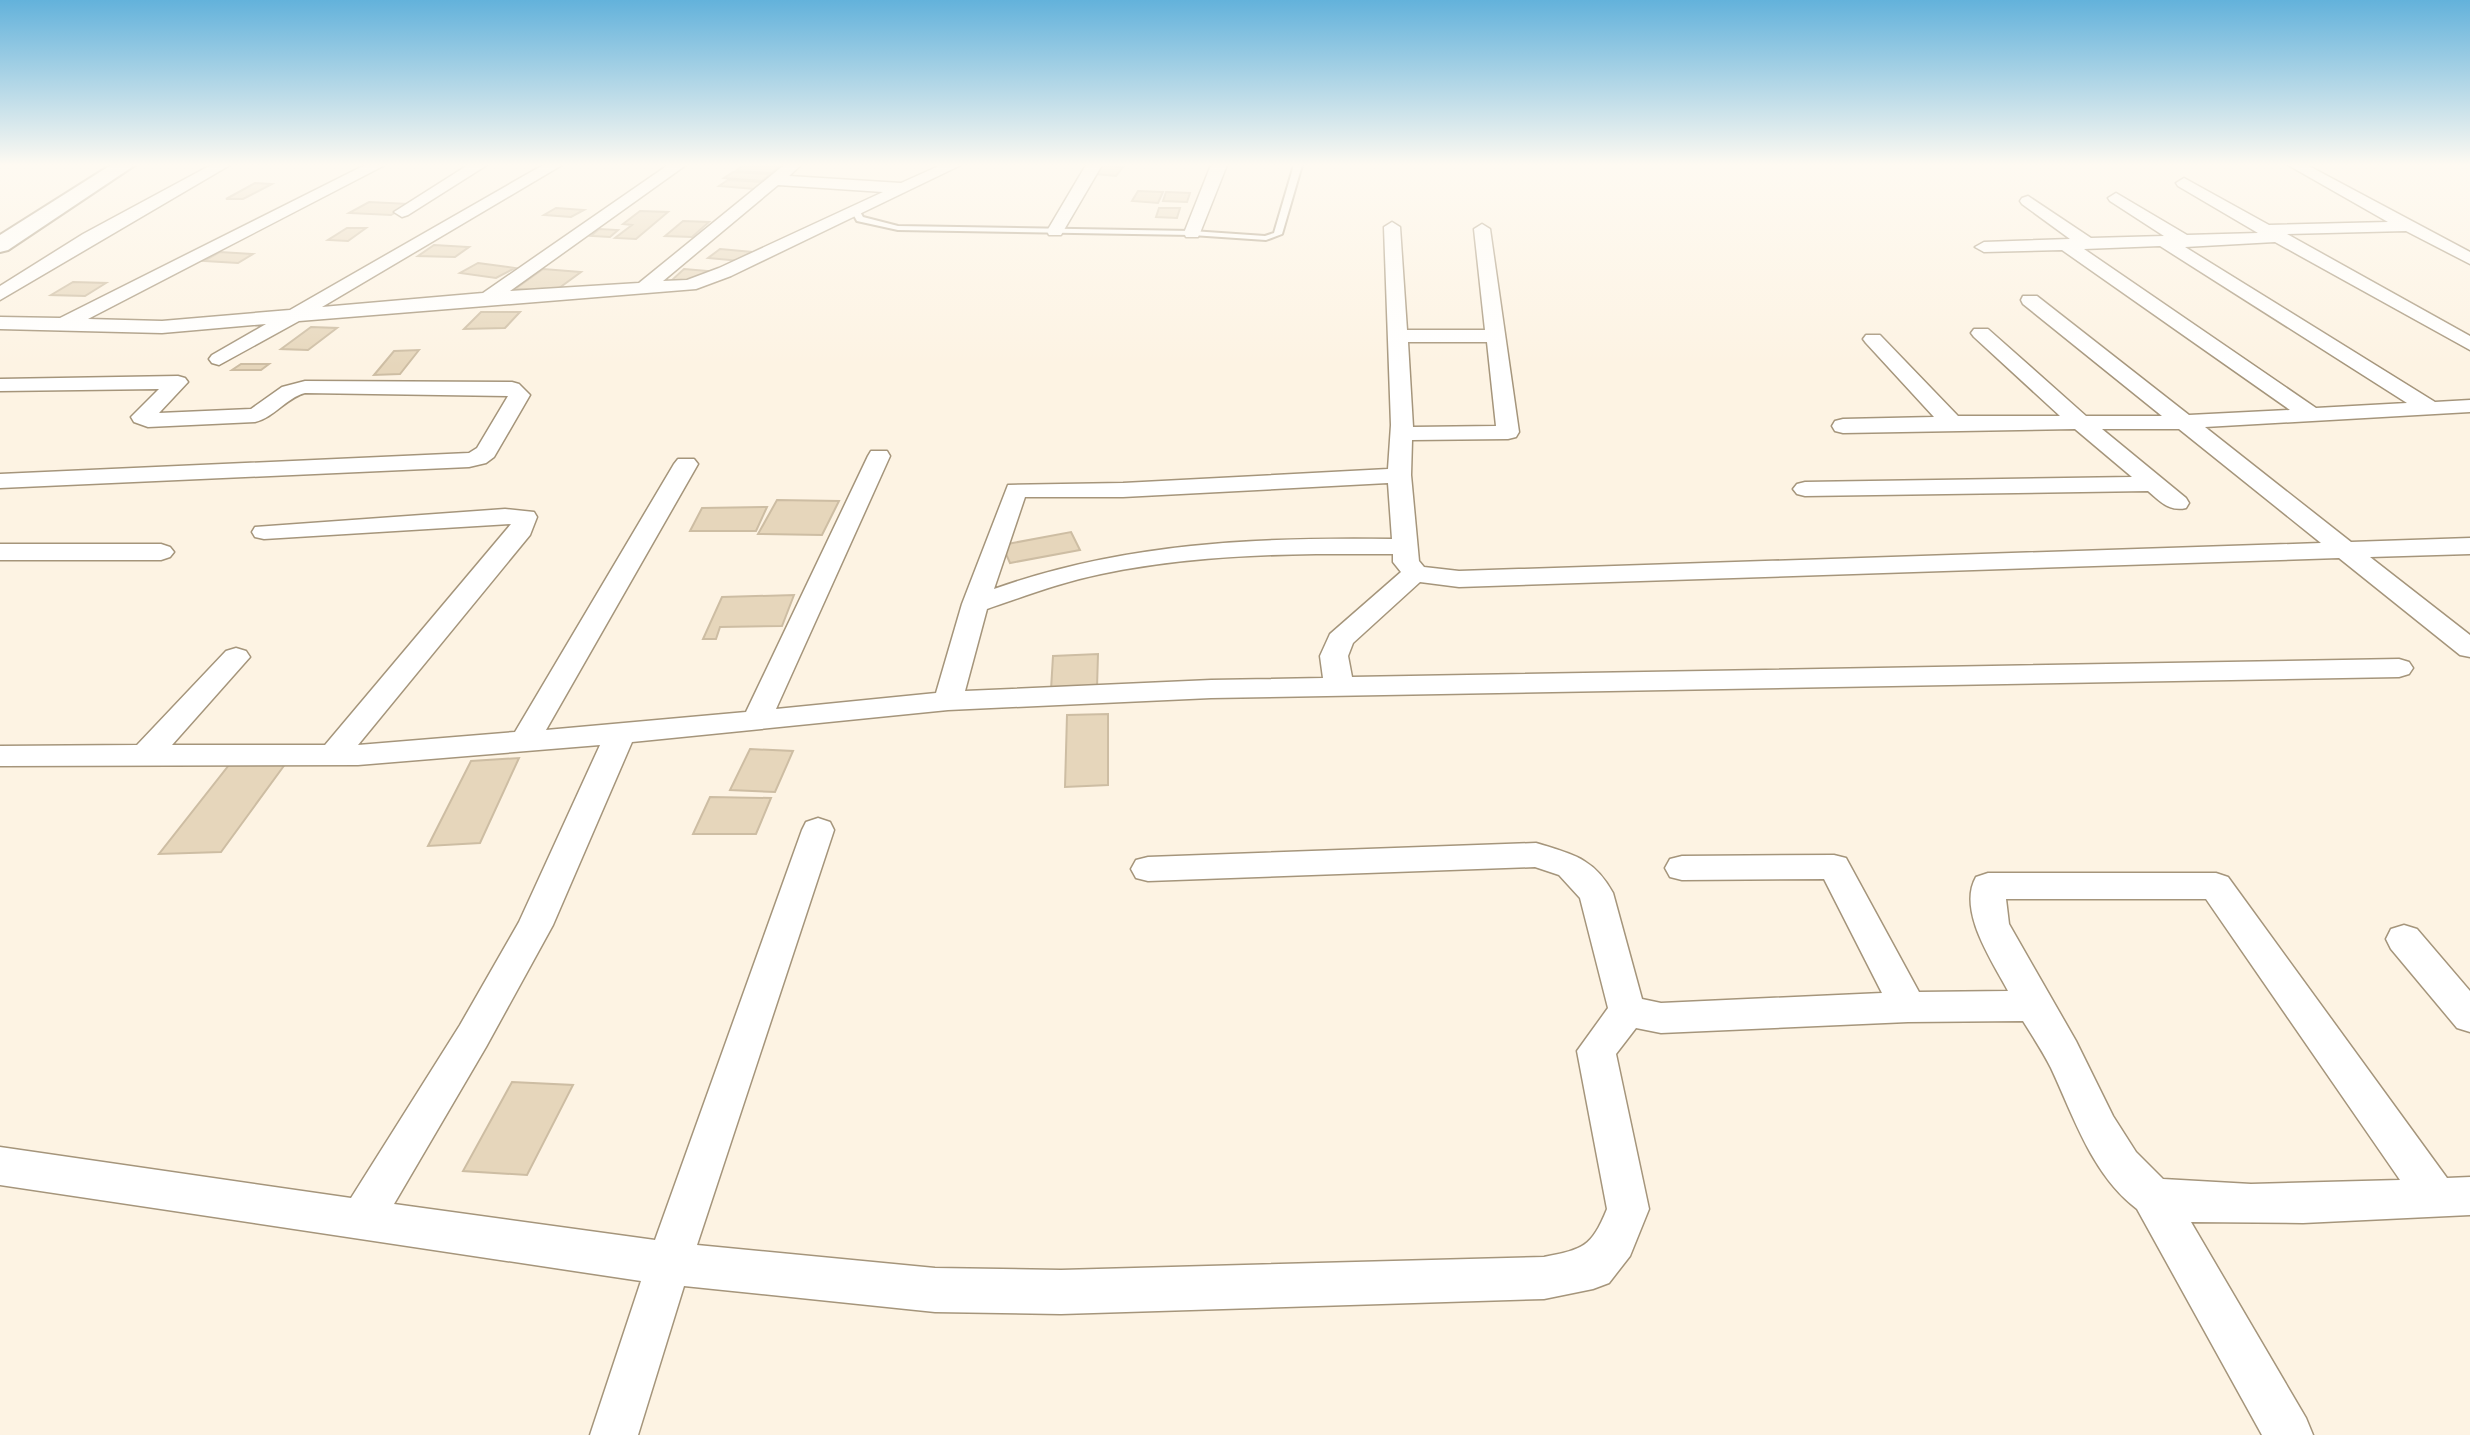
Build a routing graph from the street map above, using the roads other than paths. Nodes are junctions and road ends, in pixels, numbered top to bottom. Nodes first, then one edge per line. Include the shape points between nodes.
1 (20, 232) edge
2 (100, 232) edge
3 (245, 232) edge
4 (438, 232) edge
5 (583, 232) edge
6 (711, 232) edge
7 (812, 232) edge
8 (1121, 232) edge
9 (1279, 232) edge
10 (1392, 232) edge
11 (1482, 232) edge
12 (2071, 232) edge
13 (2170, 232) edge
14 (2293, 232) edge
15 (2420, 232) edge
16 (1192, 233) joint
17 (2273, 233) junction
18 (2165, 242) junction
19 (2186, 242) junction
20 (2065, 244) junction
21 (2088, 244) junction
22 (0, 245) edge
23 (1984, 247) dead end
24 (2470, 259) edge
25 (644, 288) junction
26 (0, 294) edge
27 (489, 298) junction
28 (2030, 300) dead end
29 (295, 315) junction
30 (0, 323) edge
31 (63, 324) junction
32 (1981, 333) dead end
33 (1397, 336) junction
34 (1496, 337) junction
35 (1872, 340) dead end
36 (2470, 344) edge
37 (219, 359) dead end
38 (0, 385) edge
39 (2470, 406) edge
40 (2430, 408) junction
41 (2312, 415) junction
42 (2080, 422) junction
43 (2184, 422) junction
44 (1952, 423) junction
45 (1843, 426) dead end
46 (1401, 434) junction
47 (879, 456) dead end
48 (686, 464) dead end
49 (1399, 475) junction
50 (0, 481) edge
51 (2154, 484) junction
52 (1805, 489) dead end
53 (2177, 503) dead end
54 (264, 532) dead end
55 (2470, 546) edge
56 (1403, 547) junction
57 (2344, 549) junction
58 (0, 552) edge
59 (161, 552) dead end
60 (1415, 573) junction
61 (975, 604) junction
62 (2470, 649) edge
63 (236, 657) dead end
64 (2399, 668) dead end
65 (1339, 687) junction
66 (948, 701) junction
67 (756, 721) junction
68 (621, 732) junction
69 (525, 740) junction
70 (146, 755) junction
71 (333, 755) junction
72 (0, 756) edge
73 (818, 831) dead end
74 (1682, 868) dead end
75 (1148, 869) dead end
76 (2404, 939) dead end
77 (2034, 1006) junction
78 (1908, 1007) junction
79 (1627, 1011) junction
80 (2470, 1017) edge
81 (0, 1166) edge
82 (2153, 1197) junction
83 (2454, 1197) edge
84 (363, 1218) junction
85 (669, 1263) junction
86 (614, 1435) edge
87 (2289, 1435) edge

1 - 22 main road
2 - 26 street
3 - 31 street
4 - 29 street
5 - 27 street
6 - 25 street
7 - 25 street via 710,279
8 - 16 lane
9 - 16 lane via 1266,238
10 - 33 street
11 - 34 street
12 - 21 street
13 - 19 street
14 - 17 street
15 - 24 street
17 - 19 street
17 - 36 street
18 - 19 street
18 - 21 street
18 - 40 street
20 - 21 street
20 - 23 street
20 - 41 street
25 - 27 street
27 - 29 street
28 - 43 street
29 - 31 street via 149,327
29 - 37 street
30 - 31 street
32 - 42 street
33 - 34 street
33 - 46 street
34 - 46 street via 1508,432
35 - 44 street
38 - 50 street via 178,382 142,417 148,420 255,415 286,391 305,387 513,388 519,395 486,452 469,460
39 - 40 street
40 - 41 street
41 - 43 street
42 - 43 street
42 - 44 street
42 - 51 street
43 - 57 street
44 - 45 street
46 - 49 street
47 - 67 street
48 - 69 street
49 - 56 street
49 - 61 street via 1123,490 1016,490
51 - 52 street
51 - 53 street
54 - 71 street via 524,517 521,530
55 - 57 street
56 - 60 street via 1406,562
56 - 61 street via 1286,545 1153,557 1058,576
57 - 60 street via 1473,579
57 - 62 street
58 - 59 street
60 - 65 street via 1340,640 1334,656
61 - 66 street
63 - 70 street
64 - 65 street
65 - 66 street
66 - 67 street
67 - 68 street
68 - 69 street
68 - 84 street via 535,925
69 - 71 street
70 - 71 street
70 - 72 street
73 - 85 street
74 - 78 street via 1834,867
75 - 79 street via 1535,855 1571,866 1596,893
76 - 80 street
77 - 78 street
77 - 82 street via 2111,1154
77 - 83 street via 1991,924 1988,886 2216,886
78 - 79 street via 1661,1018
79 - 85 street via 1596,1051 1628,1209 1615,1241 1593,1268 1544,1278 1061,1292 935,1290
81 - 84 street
82 - 83 street via 2187,1202 2384,1202
82 - 87 street
84 - 85 street
85 - 86 street

